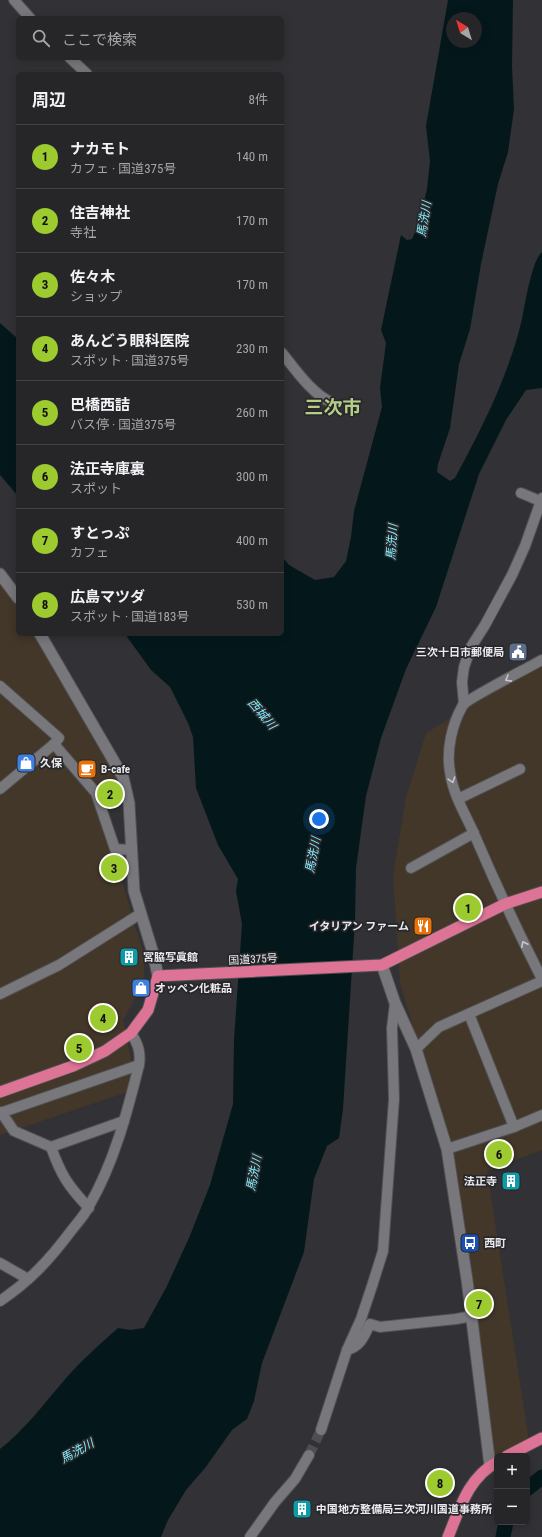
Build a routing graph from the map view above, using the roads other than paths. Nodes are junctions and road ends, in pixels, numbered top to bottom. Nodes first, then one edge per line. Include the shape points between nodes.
1 (14, 0) edge
2 (28, 16) edge
3 (72, 60) edge
4 (85, 72) edge
5 (284, 355) edge
6 (331, 402) dead end
7 (521, 493) dead end
8 (541, 499) edge
9 (0, 574) edge
10 (16, 595) edge
11 (41, 636) edge
12 (542, 660) edge
13 (0, 686) edge
14 (464, 704) junction
15 (54, 744) junction
16 (520, 769) dead end
17 (0, 789) edge
18 (458, 799) junction
19 (474, 832) junction
20 (132, 850) junction
21 (411, 868) dead end
22 (542, 892) edge
23 (505, 904) junction
24 (140, 914) junction
25 (382, 965) junction
26 (158, 976) junction
27 (542, 980) edge
28 (0, 994) edge
29 (395, 1003) junction
30 (469, 1014) junction
31 (131, 1033) junction
32 (416, 1049) junction
33 (139, 1066) junction
34 (0, 1092) edge
35 (1, 1113) edge
36 (542, 1115) edge
37 (124, 1121) junction
38 (514, 1127) junction
39 (51, 1146) junction
40 (447, 1149) junction
41 (89, 1208) junction
42 (0, 1263) edge
43 (28, 1279) junction
44 (0, 1301) edge
45 (472, 1316) junction
46 (348, 1350) junction
47 (321, 1430) tunnel mouth
48 (542, 1438) edge
49 (513, 1453) edge
50 (309, 1455) tunnel mouth
51 (493, 1464) edge
52 (250, 1537) edge
53 (448, 1537) edge

1 - 2 street
3 - 4 street
5 - 6 street via 306,382 325,400
7 - 8 street
8 - 14 street via 512,575 471,647 462,682
9 - 10 street
11 - 20 street via 123,777 130,803
12 -> 14 street
13 - 15 street via 59,738
14 -> 18 street via 452,731 448,753 450,773
15 - 17 street
15 - 20 street via 96,792 115,849
16 - 18 street
18 - 19 street
19 - 21 street
19 - 23 street
20 - 24 street via 134,891
22 - 23 highway, 国道375号
23 - 25 highway, 国道375号
27 -> 23 street
24 - 26 street
24 - 28 street via 59,965
25 - 26 highway, 国道375号
25 - 29 street
26 - 31 highway via 148,1010
27 - 30 street
29 - 32 street
29 - 46 street via 392,1028 394,1099 383,1251
30 - 32 street via 439,1027
30 - 38 street
31 - 33 street via 140,1046
31 - 34 highway via 105,1051 73,1066
32 - 40 street
33 - 35 street
33 - 37 street
35 - 39 street via 14,1131
36 - 38 street
37 - 39 street
37 - 41 street
38 - 40 street
39 - 41 street via 60,1171 72,1191
40 - 45 street
41 - 43 street via 48,1260
42 - 43 street
43 - 44 street
45 - 46 street via 380,1327 370,1324 362,1342
45 - 51 street
46 - 47 street
48 - 49 highway
50 - 52 street via 295,1479
51 - 53 highway via 471,1485

